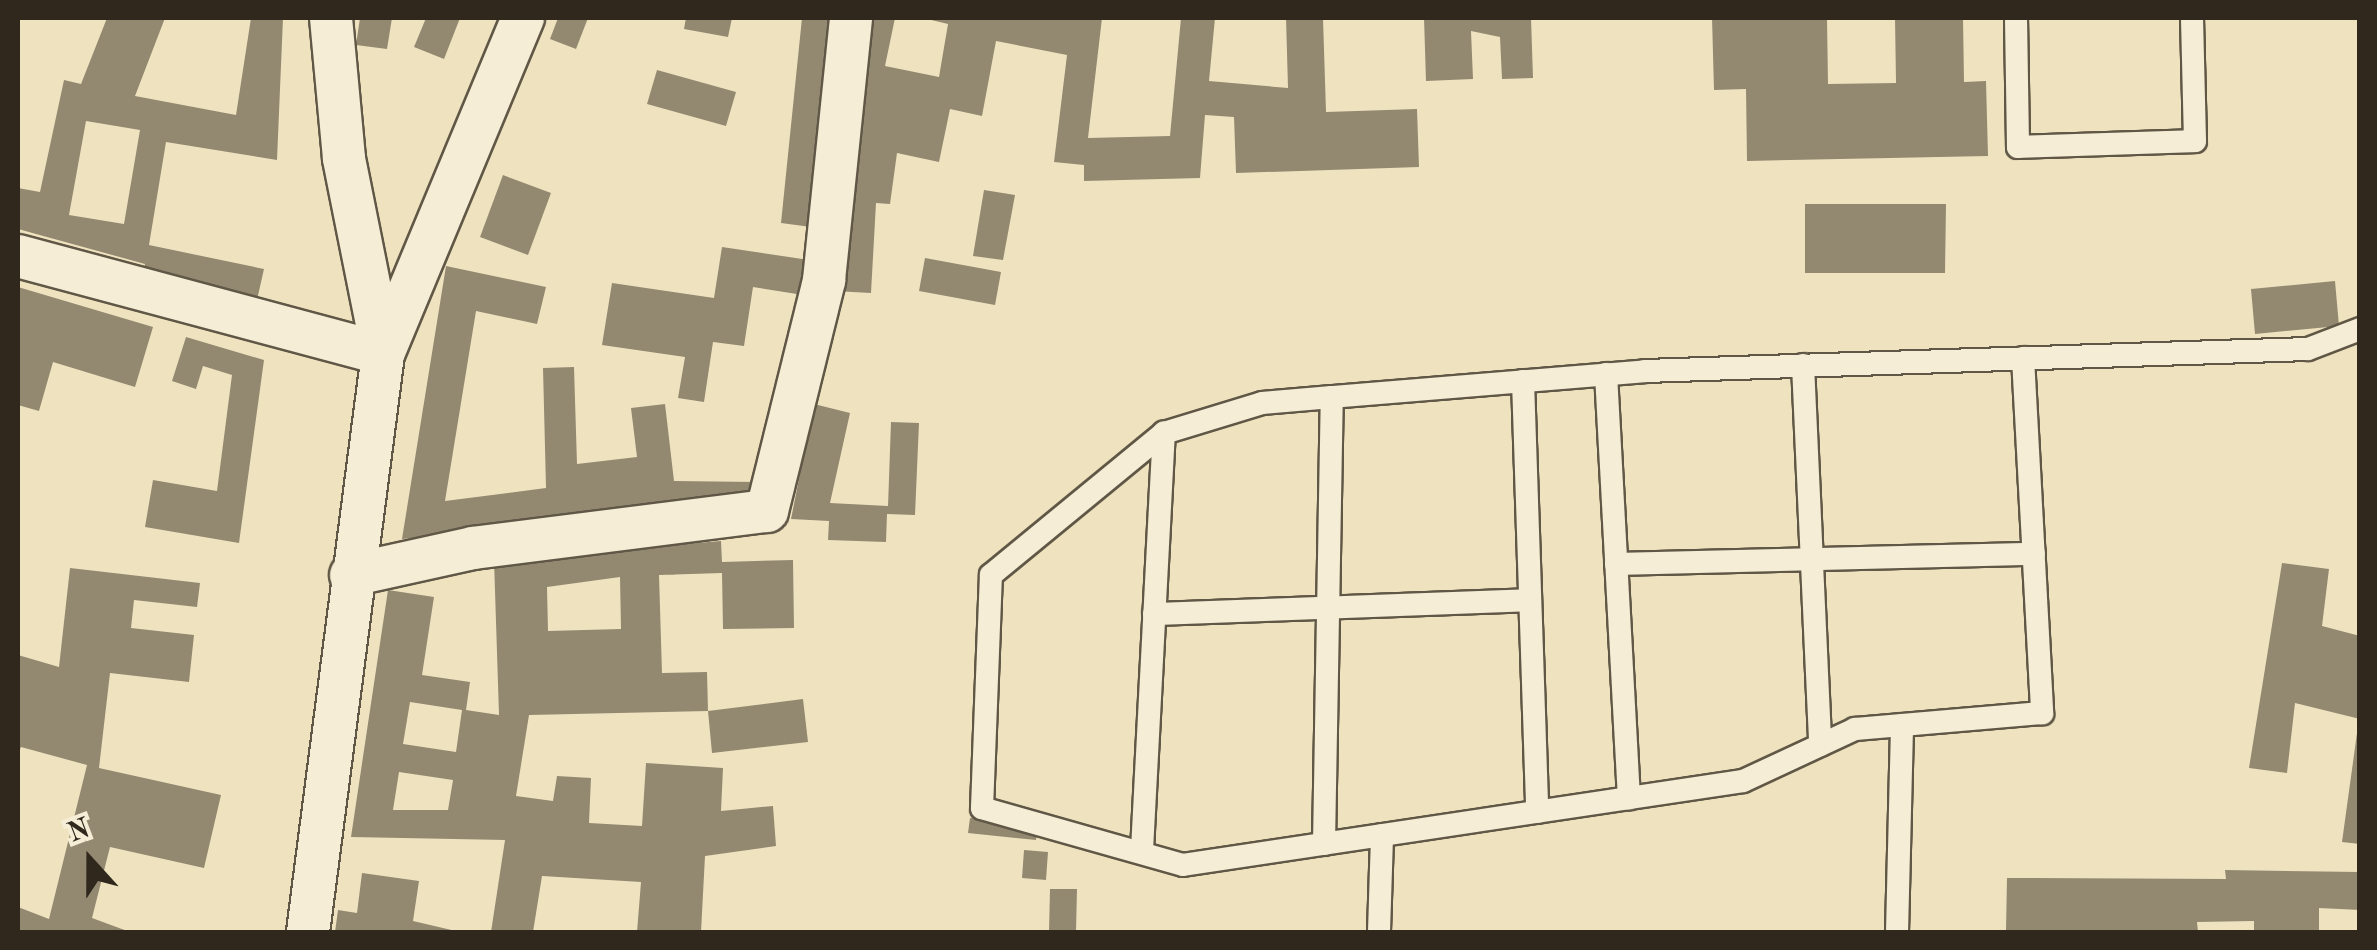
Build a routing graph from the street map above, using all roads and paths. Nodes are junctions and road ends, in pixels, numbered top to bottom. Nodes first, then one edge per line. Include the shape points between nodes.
1 (331, 18) edge
2 (523, 18) edge
3 (850, 18) edge
4 (2016, 18) edge
5 (2192, 18) edge
6 (18, 256) edge
7 (2360, 329) edge
8 (383, 354) junction
9 (2022, 358) junction
10 (1802, 366) junction
11 (1606, 374) junction
12 (1523, 381) junction
13 (1332, 397) junction
14 (1164, 433) junction
15 (2034, 554) junction
16 (1812, 559) junction
17 (1616, 564) junction
18 (350, 575) junction
19 (1530, 600) junction
20 (1154, 614) junction
21 (1328, 614) junction
22 (1902, 725) junction
23 (1820, 745) junction
24 (1629, 798) junction
25 (1538, 812) junction
26 (1382, 835) junction
27 (1324, 844) junction
28 (1142, 850) junction
29 (308, 932) edge
30 (1380, 932) edge
31 (1897, 932) edge

1 - 8 street via 344,158
2 - 8 street
3 - 18 street via 824,280 767,511 473,548
4 - 5 lane via 2018,147 2196,141
6 - 8 street
7 - 9 lane via 2308,349
8 - 18 street
9 - 10 lane
9 - 15 lane
10 - 11 lane
10 - 16 lane
11 - 12 lane
11 - 17 lane
12 - 13 lane
12 - 19 lane
13 - 14 lane via 1262,404
13 - 21 lane
14 - 20 lane
14 - 28 lane via 991,575 982,808
15 - 16 lane
15 - 22 lane via 2042,713
16 - 17 lane
16 - 23 lane
17 - 24 lane
18 - 29 street
19 - 21 lane
19 - 25 lane
20 - 21 lane
20 - 28 lane
21 - 27 lane
22 - 23 lane via 1855,729
22 - 31 lane
23 - 24 lane via 1743,782
24 - 25 lane
25 - 26 lane
26 - 27 lane
26 - 30 lane
27 - 28 lane via 1183,865

